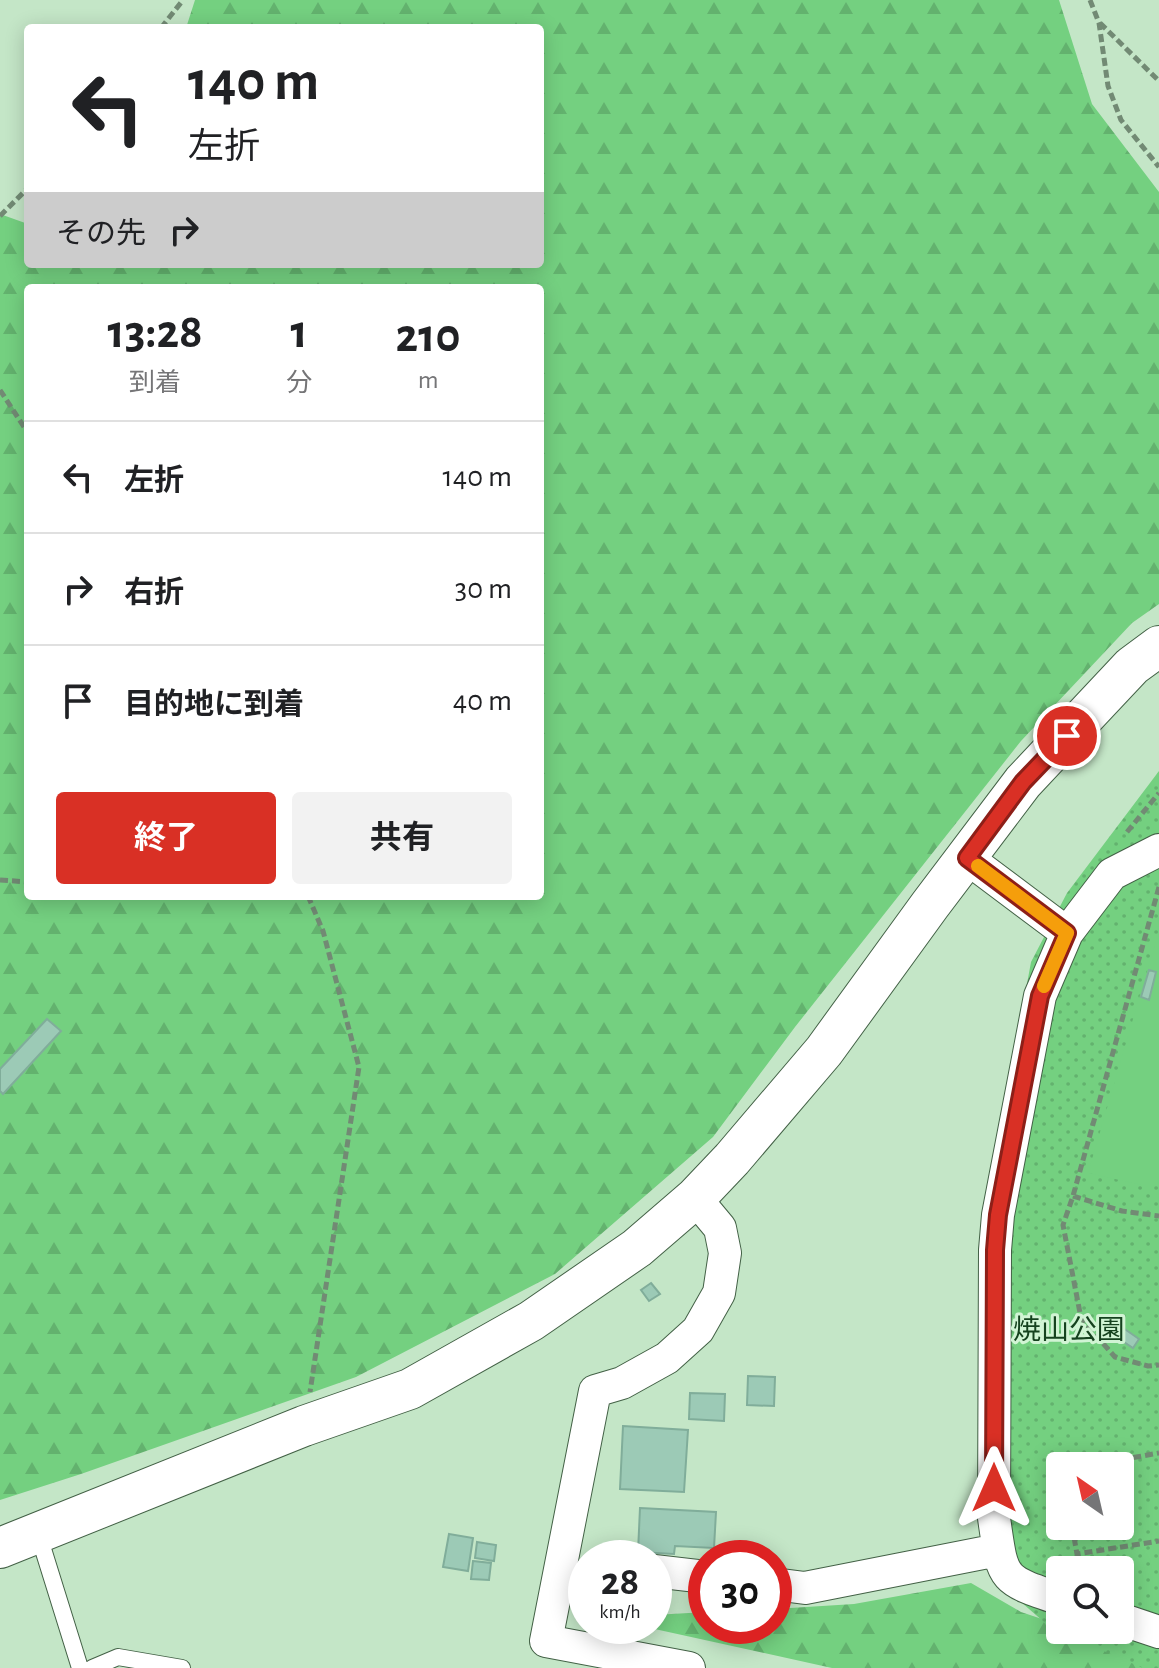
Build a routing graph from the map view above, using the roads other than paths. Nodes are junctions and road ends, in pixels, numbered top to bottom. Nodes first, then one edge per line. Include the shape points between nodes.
1 (1159, 646) edge
2 (1159, 850) edge
3 (967, 858) junction
4 (1067, 933) junction
5 (695, 1198) junction
6 (38, 1533) junction
7 (577, 1540) edge
8 (0, 1548) edge
9 (998, 1550) junction
10 (568, 1580) edge
11 (792, 1586) edge
12 (1046, 1594) edge
13 (1134, 1624) edge
14 (1159, 1632) edge
15 (80, 1668) edge
16 (92, 1668) edge
17 (182, 1668) edge
18 (689, 1668) edge

1 - 3 street via 1132,666 1023,782
2 - 4 street via 1112,874
3 - 4 street
3 - 5 street via 824,1051
4 - 9 street via 1040,996 998,1215
5 - 6 street via 637,1248 531,1321 410,1389
5 - 7 street via 720,1228 725,1253 719,1293 698,1330 667,1358 595,1391
6 - 8 street
6 - 15 lane
9 - 11 street
9 - 12 street via 1003,1569 1014,1582
10 - 18 street via 546,1641
13 - 14 street
16 - 17 lane via 118,1657

